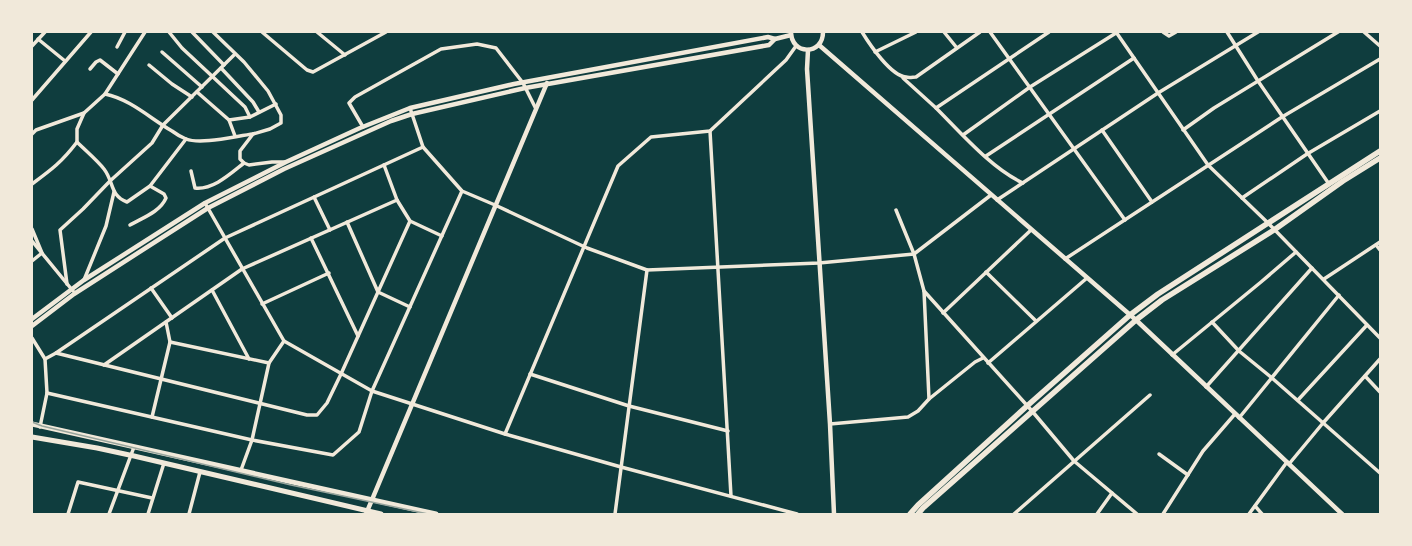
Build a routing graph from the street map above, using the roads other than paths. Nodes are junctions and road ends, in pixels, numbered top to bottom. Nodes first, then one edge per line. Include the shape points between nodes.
1 (45, 32) edge
2 (91, 32) edge
3 (125, 32) edge
4 (145, 32) edge
5 (169, 32) edge
6 (175, 32) edge
7 (192, 32) edge
8 (213, 32) edge
9 (262, 32) edge
10 (317, 32) edge
11 (375, 32) edge
12 (386, 32) edge
13 (823, 32) edge
14 (862, 32) edge
15 (916, 32) edge
16 (944, 32) edge
17 (980, 32) edge
18 (990, 32) edge
19 (1049, 32) edge
20 (1116, 32) edge
21 (1163, 32) edge
22 (1176, 32) edge
23 (1227, 32) edge
24 (1258, 32) edge
25 (1338, 32) edge
26 (1364, 32) edge
27 (791, 33) edge
28 (172, 36) junction
29 (380, 36) junction
30 (38, 39) junction
31 (775, 40) junction
32 (819, 45) junction
33 (32, 46) edge
34 (796, 46) junction
35 (1235, 46) junction
36 (1380, 46) edge
37 (117, 47) dead end
38 (957, 48) junction
39 (808, 50) junction
40 (162, 52) dead end
41 (875, 52) junction
42 (236, 54) junction
43 (345, 55) junction
44 (1134, 58) junction
45 (1009, 59) junction
46 (1380, 59) edge
47 (65, 62) junction
48 (149, 65) dead end
49 (223, 67) junction
50 (90, 69) dead end
51 (118, 74) junction
52 (902, 76) junction
53 (212, 77) junction
54 (549, 78) junction
55 (1258, 81) junction
56 (523, 83) junction
57 (547, 84) junction
58 (1030, 87) junction
59 (202, 88) junction
60 (525, 88) junction
61 (197, 92) junction
62 (1158, 93) junction
63 (105, 94) junction
64 (192, 97) junction
65 (32, 100) edge
66 (276, 104) junction
67 (410, 108) junction
68 (936, 108) junction
69 (536, 109) junction
70 (1380, 111) edge
71 (259, 112) junction
72 (84, 113) junction
73 (412, 114) junction
74 (1049, 114) junction
75 (250, 117) junction
76 (1282, 117) junction
77 (229, 120) junction
78 (162, 125) junction
79 (363, 127) junction
80 (1102, 130) junction
81 (1183, 130) junction
82 (710, 131) junction
83 (32, 134) edge
84 (253, 134) junction
85 (963, 135) junction
86 (234, 136) junction
87 (186, 139) junction
88 (77, 142) junction
89 (423, 147) junction
90 (1074, 148) junction
91 (1380, 151) edge
92 (1307, 154) junction
93 (986, 156) junction
94 (1380, 158) edge
95 (286, 162) junction
96 (244, 163) junction
97 (384, 165) junction
98 (1208, 165) junction
99 (191, 171) dead end
100 (110, 181) junction
101 (1023, 183) junction
102 (32, 184) edge
103 (1329, 184) junction
104 (150, 186) junction
105 (462, 191) junction
106 (114, 192) junction
107 (991, 195) junction
108 (314, 197) junction
109 (1242, 198) junction
110 (397, 200) junction
111 (997, 200) junction
112 (1152, 202) junction
113 (205, 203) junction
114 (495, 205) junction
115 (208, 208) junction
116 (896, 210) dead end
117 (410, 220) junction
118 (1125, 220) junction
119 (347, 222) junction
120 (1268, 223) junction
121 (130, 225) dead end
122 (32, 229) edge
123 (330, 230) junction
124 (1031, 230) junction
125 (1274, 230) junction
126 (442, 236) junction
127 (225, 238) junction
128 (312, 238) junction
129 (32, 241) edge
130 (1380, 242) edge
131 (1376, 245) junction
132 (584, 247) junction
133 (1380, 250) edge
134 (1296, 252) junction
135 (42, 253) junction
136 (914, 254) junction
137 (1065, 259) junction
138 (32, 261) edge
139 (819, 263) junction
140 (718, 267) junction
141 (1312, 268) junction
142 (242, 269) junction
143 (647, 270) junction
144 (986, 272) junction
145 (328, 273) junction
146 (1087, 278) junction
147 (1324, 279) junction
148 (84, 280) junction
149 (67, 284) junction
150 (151, 288) junction
151 (71, 289) junction
152 (212, 290) junction
153 (378, 292) junction
154 (924, 292) junction
155 (74, 294) junction
156 (1339, 294) junction
157 (262, 304) junction
158 (410, 307) junction
159 (943, 313) junction
160 (1130, 315) junction
161 (172, 318) junction
162 (32, 319) edge
163 (1136, 320) junction
164 (1036, 321) junction
165 (166, 322) junction
166 (1212, 322) junction
167 (1367, 325) junction
168 (32, 326) edge
169 (358, 336) junction
170 (32, 338) edge
171 (1380, 338) edge
172 (284, 341) junction
173 (170, 342) junction
174 (1239, 351) junction
175 (56, 353) junction
176 (1172, 355) junction
177 (983, 358) junction
178 (45, 359) junction
179 (250, 359) junction
180 (1380, 359) edge
181 (269, 363) junction
182 (988, 363) junction
183 (104, 365) junction
184 (341, 374) junction
185 (530, 374) junction
186 (1365, 376) junction
187 (1272, 378) junction
188 (162, 380) junction
189 (1206, 387) junction
190 (372, 391) junction
191 (1380, 392) edge
192 (47, 393) junction
193 (1150, 395) dead end
194 (929, 400) junction
195 (1298, 400) junction
196 (260, 403) junction
197 (412, 404) junction
198 (629, 406) junction
199 (1027, 406) junction
200 (1032, 412) junction
201 (1235, 414) junction
202 (152, 417) junction
203 (1239, 418) junction
204 (1323, 423) junction
205 (32, 424) edge
206 (830, 424) junction
207 (40, 427) junction
208 (728, 431) junction
209 (506, 434) junction
210 (33, 439) edge
211 (252, 440) junction
212 (134, 447) junction
213 (1159, 454) dead end
214 (132, 456) junction
215 (1074, 461) junction
216 (164, 463) junction
217 (1288, 463) junction
218 (621, 467) junction
219 (241, 470) junction
220 (200, 472) junction
221 (1380, 474) edge
222 (1188, 475) junction
223 (118, 490) junction
224 (1112, 493) junction
225 (732, 496) junction
226 (152, 498) junction
227 (372, 499) junction
228 (1255, 506) junction
229 (366, 513) edge
230 (68, 514) edge
231 (109, 514) edge
232 (148, 514) edge
233 (190, 514) edge
234 (381, 514) edge
235 (436, 514) edge
236 (615, 514) edge
237 (797, 514) edge
238 (834, 514) edge
239 (910, 514) edge
240 (918, 514) edge
241 (1014, 514) edge
242 (1097, 514) edge
243 (1136, 514) edge
244 (1163, 514) edge
245 (1249, 514) edge
246 (1262, 514) edge
247 (1342, 514) edge

1 - 30 street
2 - 47 street
3 - 37 street
4 - 51 street
5 - 28 street
6 - 28 street
7 - 49 street
8 - 42 street
9 - 43 street via 310,72
10 - 43 street
11 - 29 street
12 - 29 street
13 - 32 street
14 - 41 street
15 - 41 street
16 - 38 street
17 - 38 street
18 - 45 street
19 - 45 street
20 - 44 street
20 - 58 street
21 - 22 street via 1169,36
23 - 35 street
24 - 35 street
25 - 55 street
26 - 36 street
27 - 31 street
27 - 34 street
28 - 53 street
29 - 43 street
30 - 33 street
30 - 47 street
31 - 54 street via 768,38
31 - 57 street via 769,45
32 - 39 street
32 - 107 street
34 - 39 street
34 - 82 street via 786,60
35 - 55 street
35 - 62 street
38 - 52 street via 916,77
39 - 139 street
40 - 59 street
41 - 52 street
42 - 49 street
42 - 66 street via 257,77
44 - 62 street
44 - 74 street
45 - 58 street
45 - 68 street
46 - 76 street
47 - 65 street
48 - 64 street
49 - 53 street
49 - 71 street
50 - 51 street via 100,60
51 - 63 street
52 - 68 street
53 - 59 street
53 - 75 street via 245,108
54 - 56 street
54 - 57 street
55 - 76 street
55 - 81 street
56 - 60 street
56 - 67 street
56 - 79 street via 496,48 478,44 441,49 355,97 349,103
57 - 60 street
57 - 69 street
58 - 74 street
58 - 85 street
59 - 61 street
60 - 69 street
60 - 73 street
61 - 64 street
61 - 77 street
62 - 80 street
62 - 81 street
63 - 72 street
63 - 78 street via 127,103
64 - 78 street
66 - 71 street
66 - 84 street via 282,115 281,124
67 - 73 street
67 - 79 street
68 - 85 street
69 - 114 street
70 - 92 street
71 - 75 street
72 - 83 street via 36,130
72 - 88 street via 77,129
73 - 89 street
73 - 115 street via 284,169
74 - 90 street
74 - 93 street
75 - 77 street
76 - 92 street
76 - 98 street
77 - 86 street
78 - 87 street
78 - 100 street via 152,143
79 - 95 street
80 - 90 street
80 - 112 street
81 - 98 street
82 - 132 street via 652,138 618,166
82 - 140 street
84 - 86 street
84 - 96 street via 240,151 240,159
85 - 93 street
86 - 87 street via 198,141
87 - 104 street
88 - 100 street via 105,170
88 - 102 street via 55,168
89 - 97 street
89 - 105 street
90 - 101 street
90 - 118 street
91 - 103 main road
92 - 103 street
92 - 109 street
93 - 101 street via 1012,178
94 - 125 main road
95 - 96 street via 249,165
95 - 113 street
96 - 99 street via 220,182 201,188 194,186
97 - 108 street
97 - 110 street
98 - 109 street
98 - 112 street
100 - 106 street
100 - 149 street via 60,230
101 - 111 street
103 - 120 main road
104 - 106 street via 128,202
104 - 121 street via 164,194 165,201 154,212
105 - 114 street
105 - 126 street
106 - 148 street via 106,226
107 - 111 street
107 - 136 street
108 - 123 street
108 - 127 street
109 - 120 street
110 - 117 street
110 - 119 street
111 - 124 street
112 - 118 street
113 - 115 street
113 - 148 street
114 - 132 street
114 - 197 street
115 - 127 street
115 - 155 street
116 - 136 street
117 - 126 street
117 - 153 street
118 - 137 street
119 - 123 street
119 - 153 street
120 - 125 street
120 - 160 main road
122 - 135 street
123 - 128 street
124 - 137 street
124 - 144 street
125 - 134 street
125 - 163 main road via 1169,296
126 - 158 street
127 - 142 street
127 - 150 street
128 - 142 street
128 - 145 street
129 - 135 street
130 - 131 street
131 - 133 street
131 - 147 street
132 - 143 street
132 - 185 street
134 - 141 street
134 - 166 street
135 - 138 street
135 - 149 street
136 - 139 street
136 - 154 street
137 - 146 street
139 - 140 street
139 - 206 street
140 - 143 street
140 - 208 street
141 - 147 street
141 - 174 street
142 - 152 street
142 - 157 street
143 - 198 street
144 - 159 street
144 - 164 street
145 - 157 street
145 - 169 street
146 - 160 street
146 - 164 street
147 - 156 street
148 - 151 street
149 - 151 street
150 - 161 street
150 - 175 street
151 - 155 street
151 - 162 street
152 - 161 street
152 - 179 street
153 - 158 street
153 - 169 street
154 - 159 street
154 - 194 street
155 - 168 street
156 - 167 street
156 - 187 street
157 - 172 street
158 - 190 street
159 - 177 street
160 - 163 street
160 - 199 main road
161 - 165 street
163 - 176 street
163 - 200 main road
164 - 182 street
165 - 173 street
165 - 183 street
166 - 174 street
166 - 176 street
167 - 171 street
167 - 195 street
169 - 184 street
170 - 178 street
172 - 181 street
172 - 184 street
173 - 179 street
173 - 188 street
174 - 187 street
174 - 189 street
175 - 178 street
175 - 183 street
176 - 189 street
177 - 182 street
177 - 194 street
178 - 192 street
179 - 181 street
180 - 186 street
181 - 196 street
182 - 199 street
183 - 188 street
184 - 190 street
184 - 196 street via 327,403 317,415 307,415
185 - 198 street
185 - 209 street
186 - 191 street
186 - 204 street
187 - 195 street
187 - 203 street
188 - 196 street
188 - 202 street
189 - 201 street
190 - 197 street
190 - 211 street via 359,432 333,454
192 - 202 street
192 - 207 street
193 - 215 street
194 - 206 street via 908,417
195 - 204 street
196 - 211 street
197 - 209 street
197 - 227 street
198 - 208 street
198 - 218 street
199 - 200 street
199 - 239 main road
200 - 215 street
200 - 240 main road
201 - 203 street
201 - 222 street via 1203,451
202 - 211 street
203 - 217 street
204 - 217 street
204 - 221 street
205 - 207 main road
206 - 238 street
207 - 212 main road
208 - 225 street
209 - 218 street
210 - 214 main road
211 - 219 street
212 - 214 street
212 - 219 main road
213 - 222 street
214 - 216 main road
214 - 223 street
215 - 224 street
215 - 241 street
216 - 220 main road
216 - 226 street
217 - 228 street
217 - 247 street
218 - 225 street
218 - 236 street
219 - 227 main road
220 - 229 main road
220 - 233 street
222 - 244 street
223 - 226 street
223 - 230 street via 78,482
223 - 231 street
224 - 242 street
224 - 243 street
225 - 237 street
226 - 232 street
227 - 229 street
227 - 235 main road
228 - 245 street
228 - 246 street
229 - 234 main road

